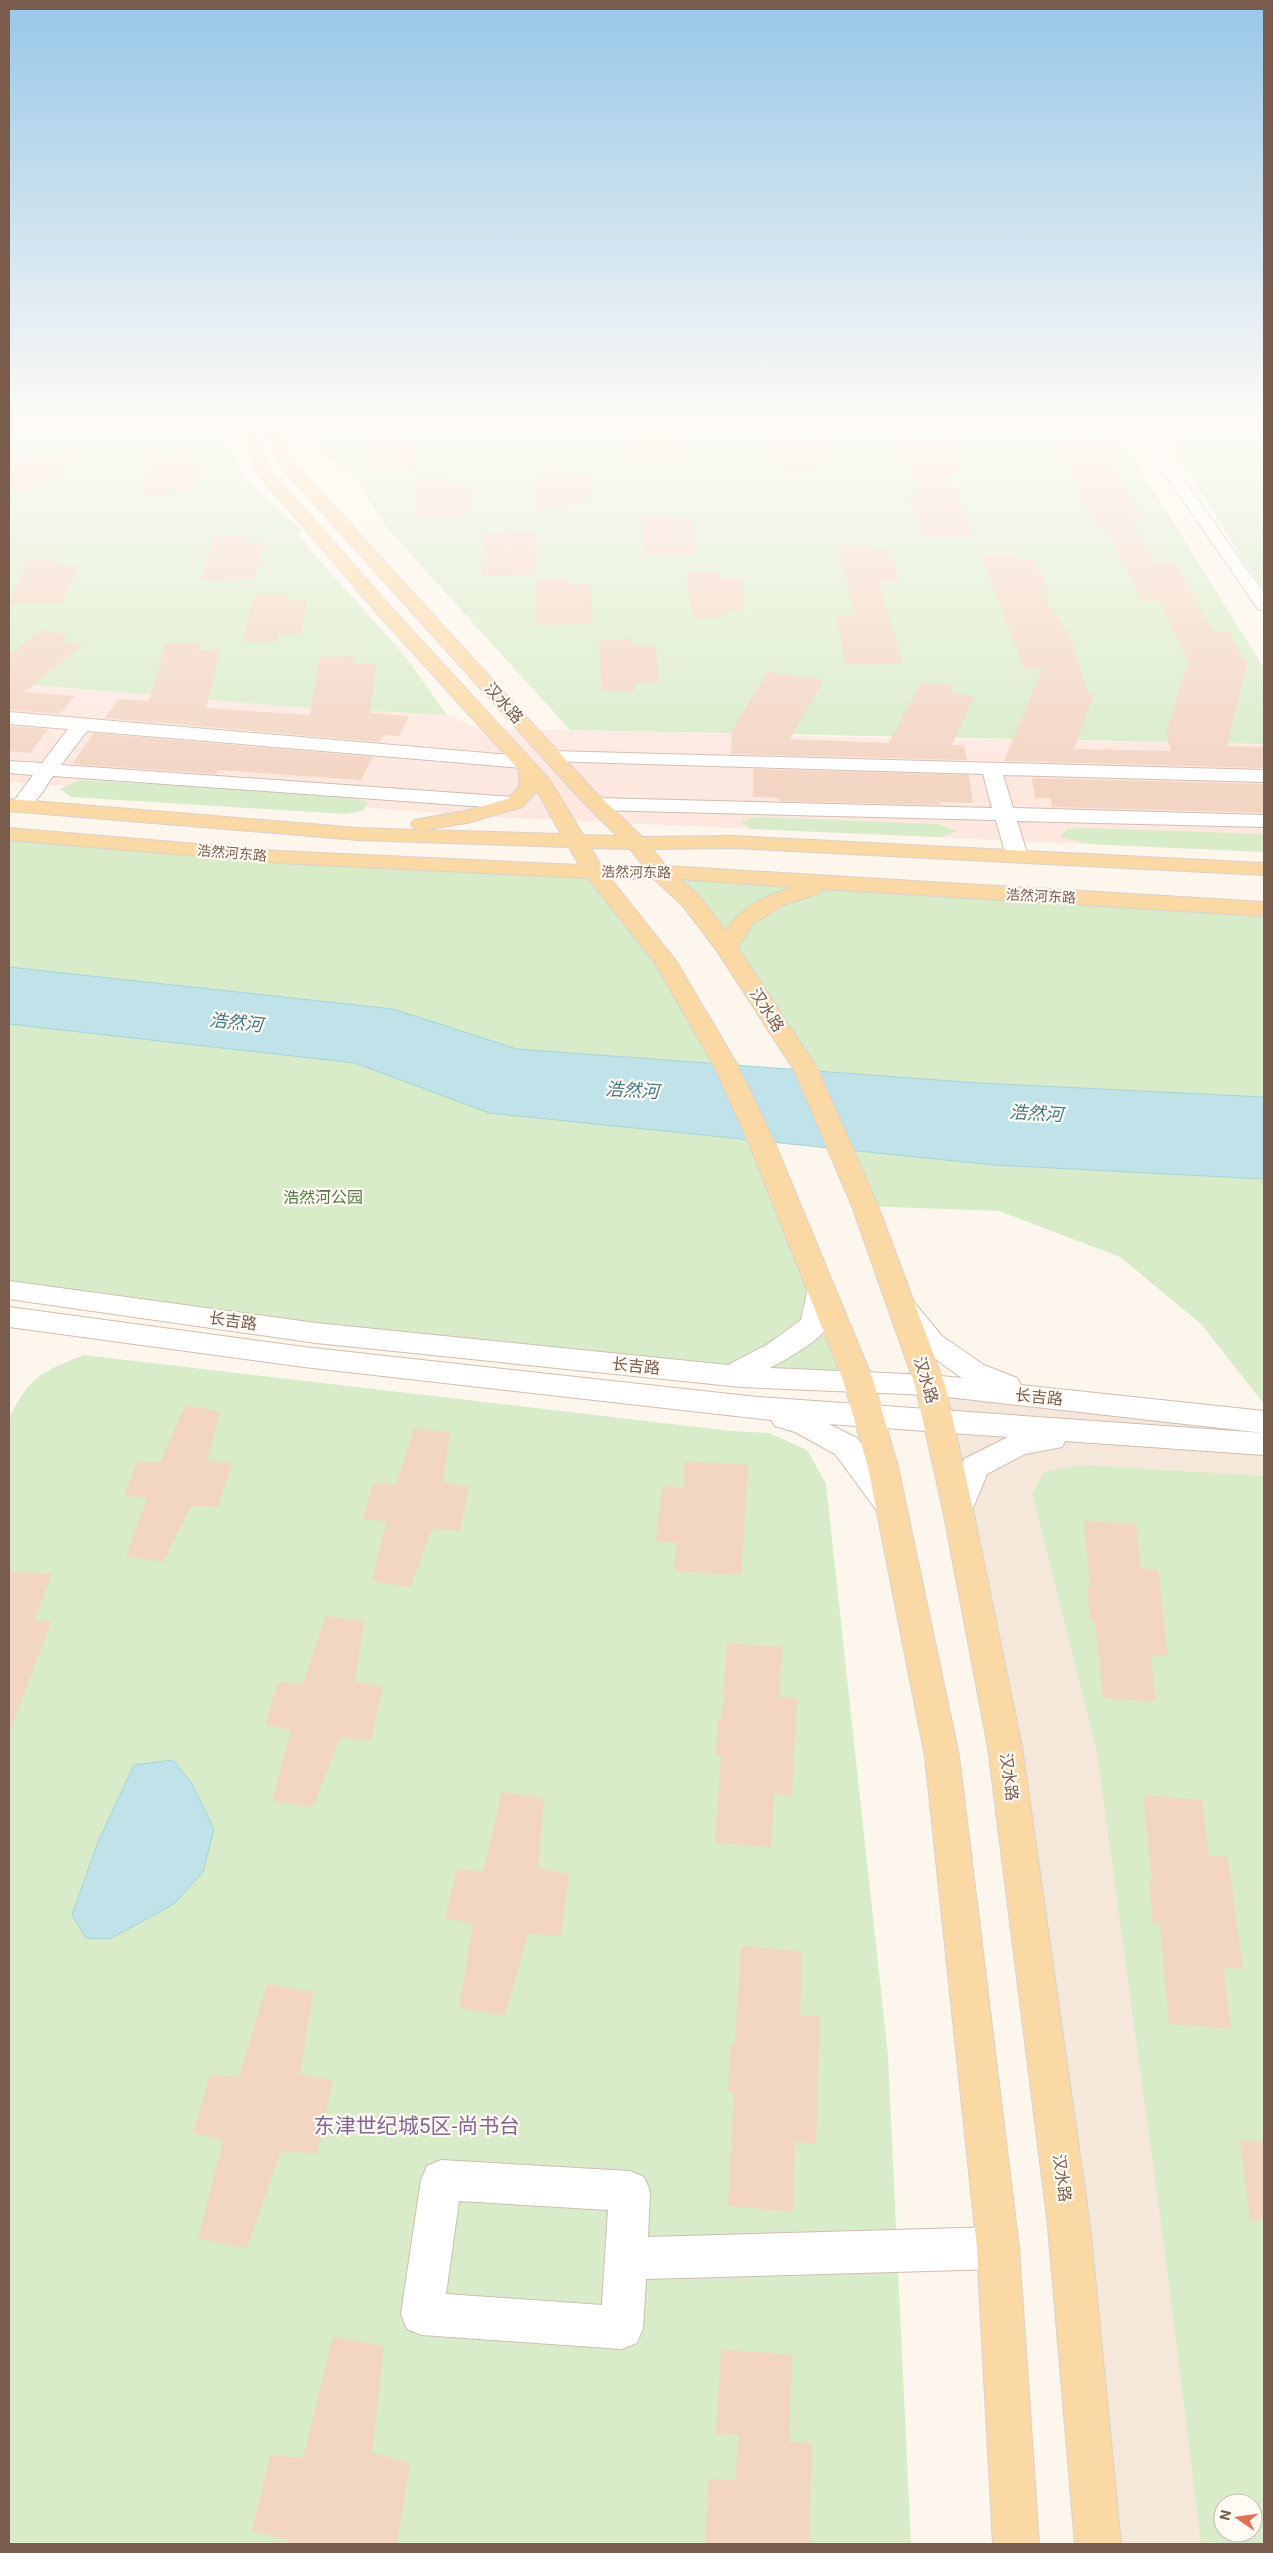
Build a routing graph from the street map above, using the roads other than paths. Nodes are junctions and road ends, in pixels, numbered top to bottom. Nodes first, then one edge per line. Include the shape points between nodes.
1 (326, 543) edge
2 (359, 543) edge
3 (1221, 543) edge
4 (1264, 605) edge
5 (9, 718) edge
6 (82, 724) junction
7 (553, 757) junction
8 (526, 765) junction
9 (9, 767) edge
10 (991, 769) junction
11 (48, 770) junction
12 (1264, 776) edge
13 (515, 803) junction
14 (597, 804) junction
15 (15, 805) edge
16 (1005, 815) junction
17 (1264, 822) edge
18 (9, 834) edge
19 (358, 834) junction
20 (575, 842) junction
21 (636, 844) junction
22 (1017, 856) junction
23 (1264, 869) edge
24 (594, 872) junction
25 (660, 873) junction
26 (825, 883) junction
27 (1264, 909) edge
28 (732, 956) junction
29 (9, 1290) edge
30 (821, 1292) junction
31 (901, 1306) junction
32 (9, 1317) edge
33 (732, 1376) junction
34 (858, 1380) junction
35 (930, 1385) junction
36 (1039, 1397) junction
37 (757, 1408) junction
38 (868, 1415) junction
39 (937, 1420) junction
40 (1264, 1422) edge
41 (1085, 1433) junction
42 (1264, 1444) edge
43 (891, 1507) junction
44 (958, 1510) junction
45 (998, 2248) junction
46 (627, 2259) junction
47 (1016, 2544) edge
48 (1098, 2544) edge

1 - 8 main road, 汉水路
2 - 7 main road, 汉水路
3 - 4 street
5 - 6 street
6 - 8 street
6 - 11 street
7 - 10 street
7 - 14 main road, 汉水路
8 - 13 main road via 529,788
8 - 20 main road, 汉水路 via 542,783
9 - 11 street
10 - 12 street
10 - 16 street
11 - 13 street
11 - 15 street
13 - 19 main road via 467,817
14 - 16 street
14 - 21 main road, 汉水路
15 - 19 main road, 浩然河东路
16 - 17 street
16 - 22 street
18 - 24 main road, 浩然河东路 via 278,857
19 - 20 main road, 浩然河东路
20 - 21 main road, 浩然河东路
20 - 24 main road, 汉水路
21 - 22 main road, 浩然河东路 via 733,842
21 - 25 main road, 汉水路
22 - 23 main road, 浩然河东路
24 - 25 main road, 浩然河东路
24 - 30 main road, 汉水路 via 665,961 725,1064 761,1141
25 - 26 main road, 浩然河东路
25 - 28 main road, 汉水路 via 690,900
26 - 27 main road, 浩然河东路
26 - 28 main road via 776,900 743,920
28 - 31 main road, 汉水路 via 806,1070 864,1206
29 - 33 street, 长吉路 via 316,1333
30 - 33 street via 814,1325 778,1351
30 - 34 main road, 汉水路
31 - 35 main road, 汉水路
31 - 36 street via 932,1343 974,1372
32 - 37 street, 长吉路 via 304,1357
33 - 34 street, 长吉路
34 - 35 street, 长吉路
34 - 38 main road, 汉水路
35 - 36 street, 长吉路
35 - 39 main road, 汉水路
36 - 40 street, 长吉路
37 - 38 street, 长吉路
37 - 43 street via 805,1424 846,1446
38 - 39 street, 长吉路
38 - 43 main road, 汉水路
39 - 41 street, 长吉路
39 - 44 main road, 汉水路
41 - 42 street, 长吉路
41 - 44 street via 1019,1444 975,1466
43 - 45 main road, 汉水路 via 942,1756
44 - 48 main road, 汉水路 via 1006,1757 1069,2226
45 - 46 street
45 - 47 main road, 汉水路
46 - 46 street via 622,2328 422,2314 441,2180 630,2191

